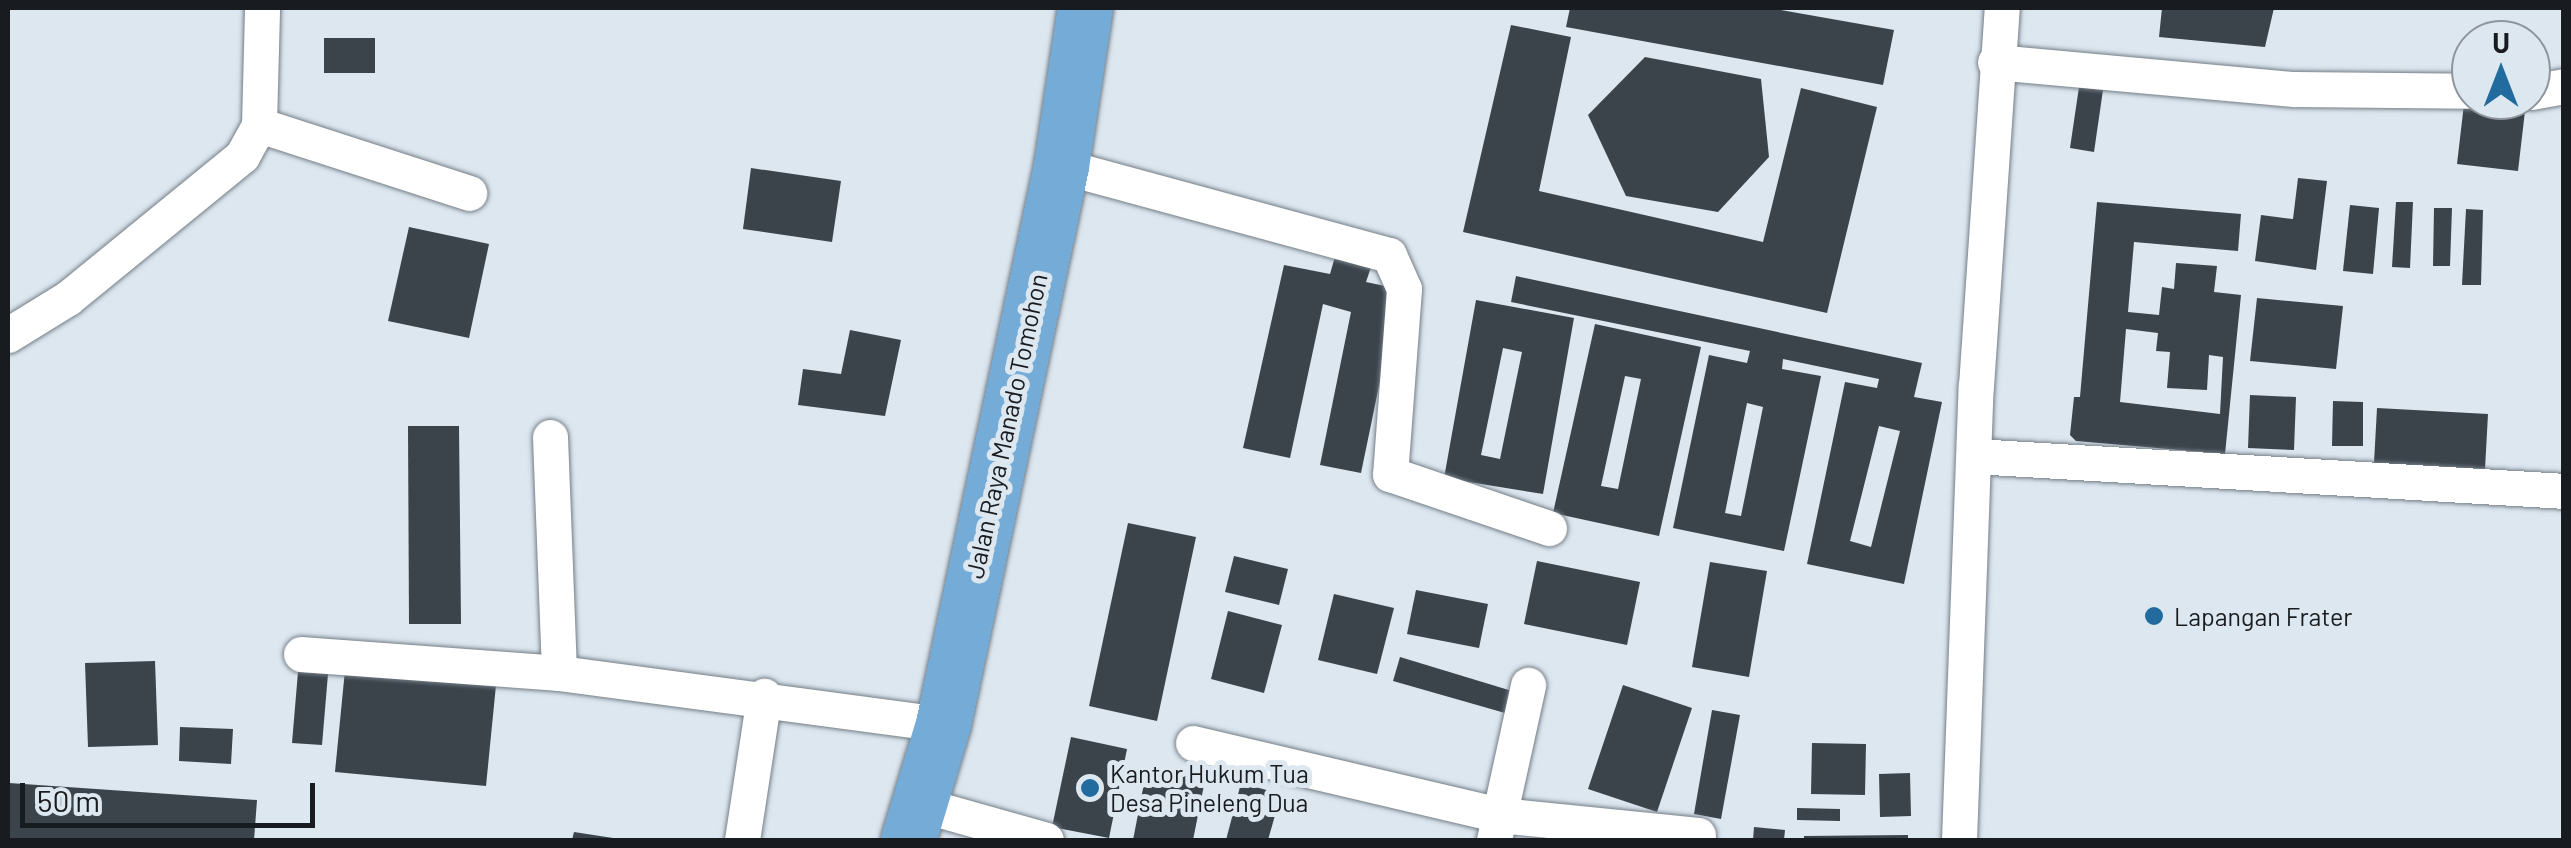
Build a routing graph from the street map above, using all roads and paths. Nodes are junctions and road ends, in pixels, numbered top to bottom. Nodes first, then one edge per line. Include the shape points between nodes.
1 (262, 8) edge
2 (1085, 8) edge
3 (2002, 8) edge
4 (1995, 62) junction
5 (2451, 92) edge
6 (259, 125) junction
7 (1061, 166) junction
8 (469, 193) dead end
9 (8, 335) edge
10 (550, 437) dead end
11 (1974, 456) junction
12 (2564, 491) edge
13 (1549, 528) dead end
14 (300, 654) dead end
15 (559, 673) junction
16 (1528, 685) dead end
17 (764, 696) junction
18 (944, 724) junction
19 (1193, 743) dead end
20 (914, 822) edge
21 (1497, 828) edge
22 (1698, 834) dead end
23 (742, 840) edge
24 (1046, 840) edge
25 (1959, 840) edge

1 - 6 street
2 - 7 highway, Jalan Raya Manado Tomohon
3 - 4 street
4 - 5 street via 2294,89
4 - 11 street
6 - 8 street
6 - 9 street via 227,170 68,298
7 - 13 street via 1389,255 1404,290 1390,474
7 - 18 highway, Jalan Raya Manado Tomohon
10 - 15 street
11 - 12 street
11 - 25 street
14 - 15 street
15 - 17 street
16 - 21 street
17 - 18 street
17 - 23 street
18 - 20 highway, Jalan Raya Manado Tomohon
19 - 21 street
20 - 24 street
21 - 22 street

